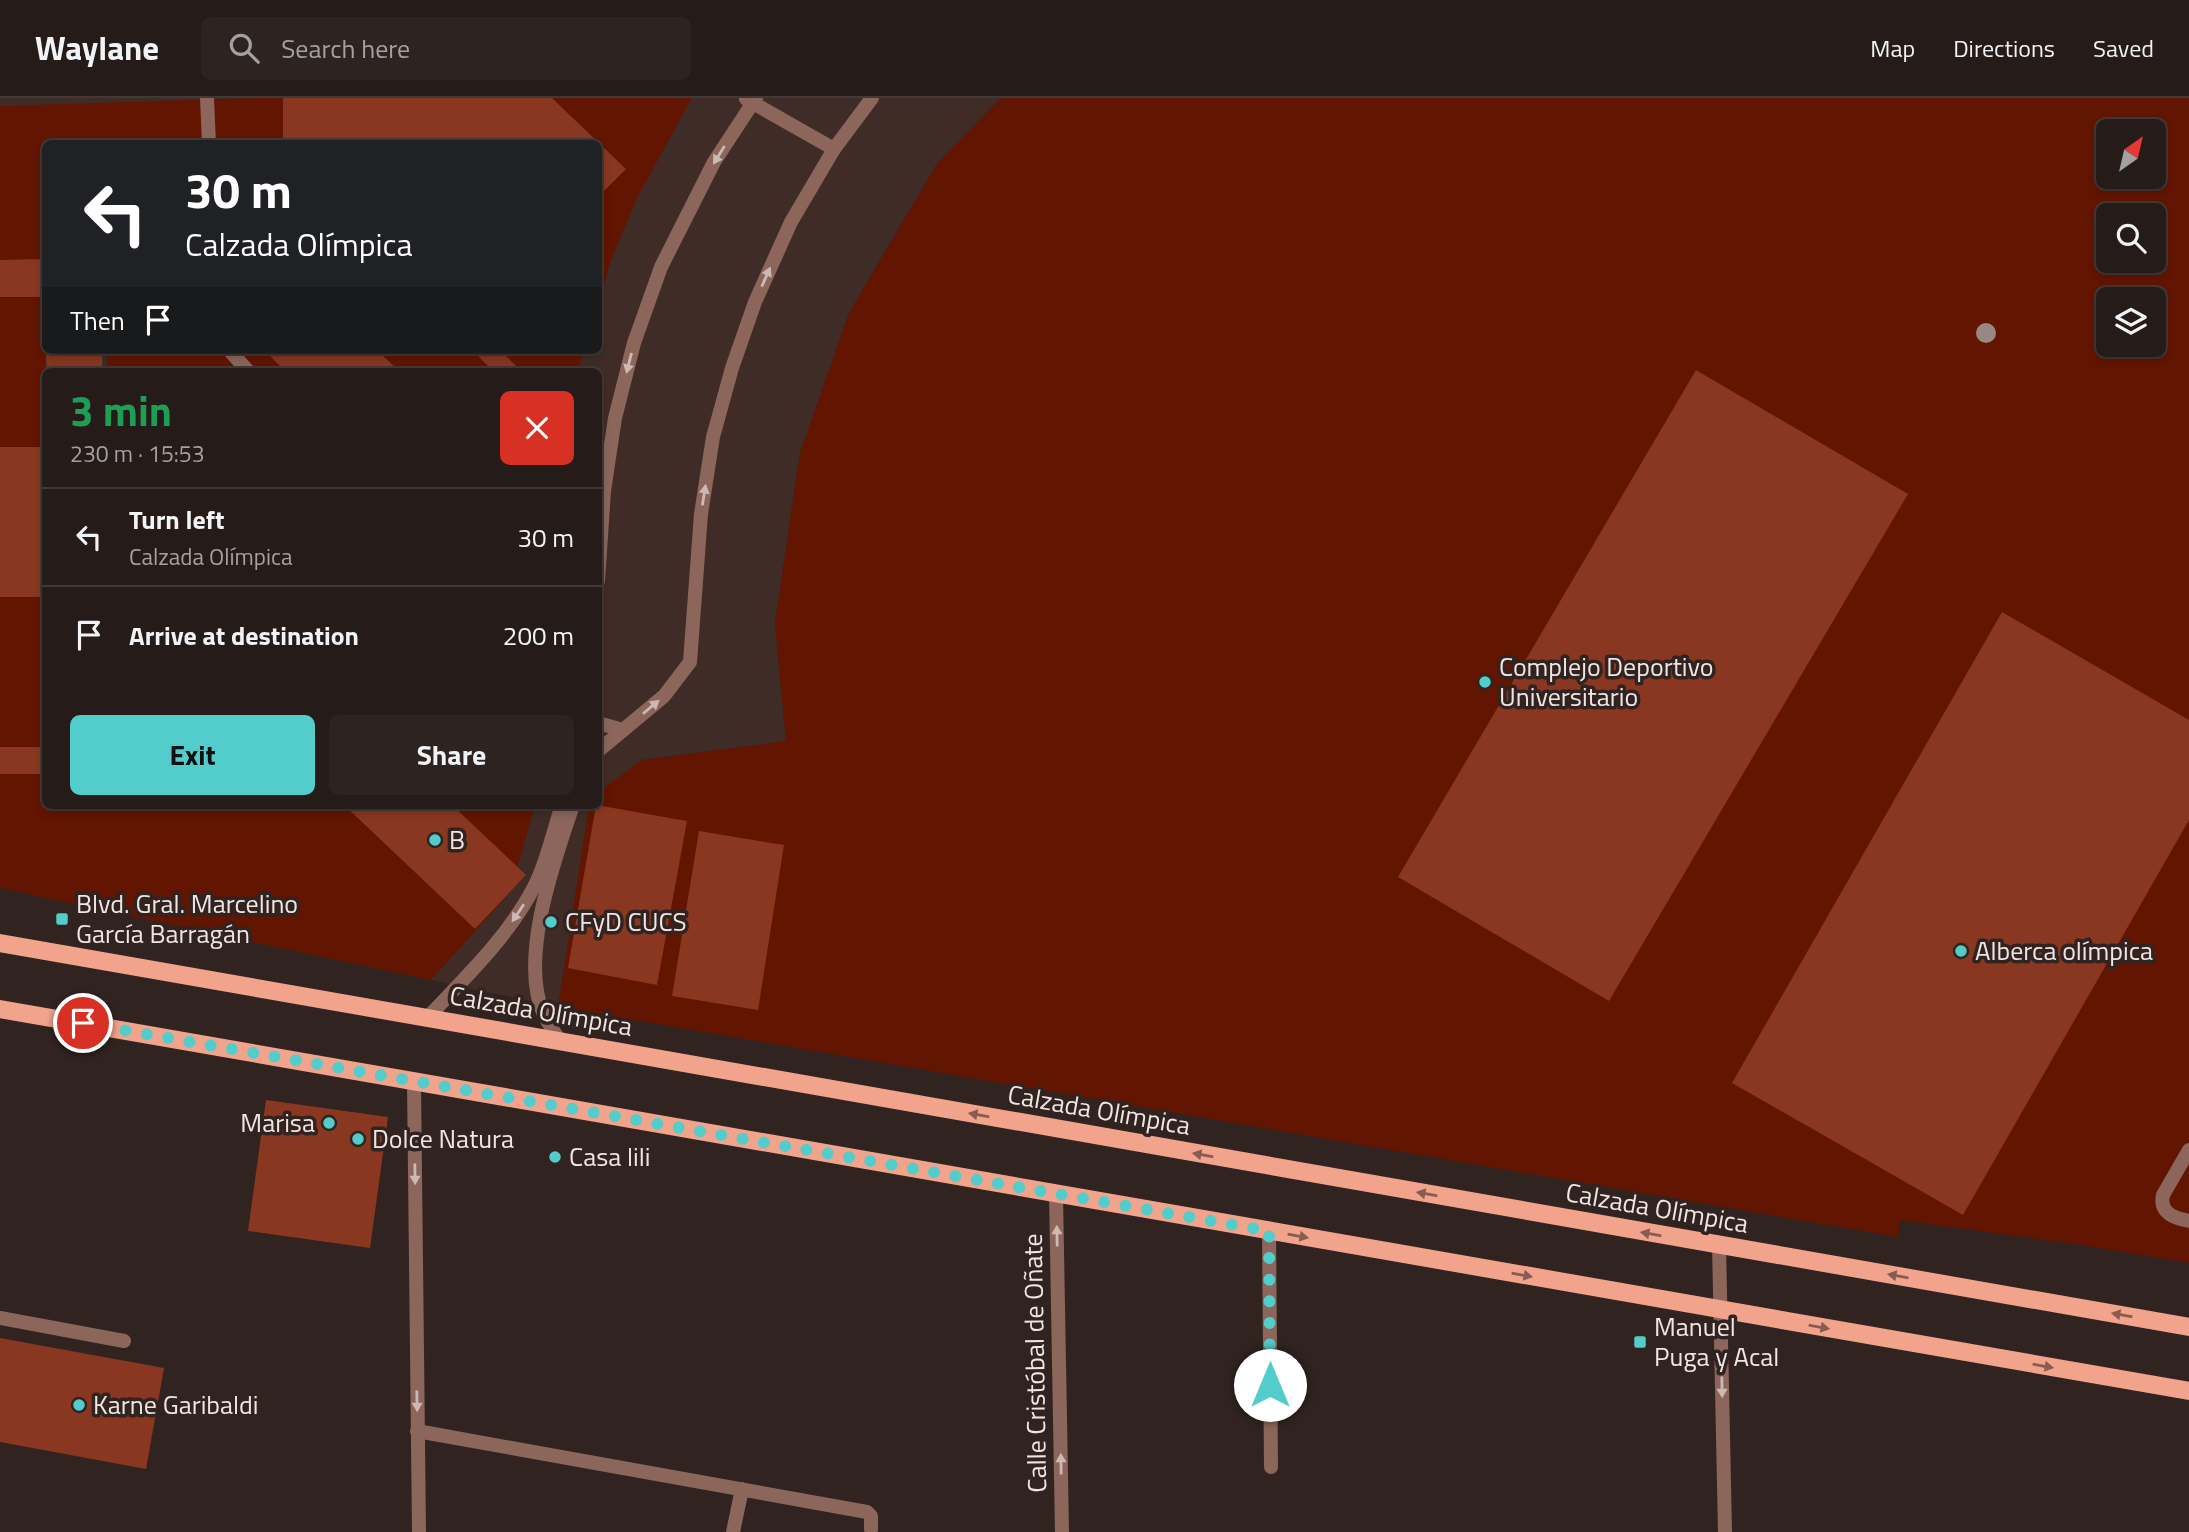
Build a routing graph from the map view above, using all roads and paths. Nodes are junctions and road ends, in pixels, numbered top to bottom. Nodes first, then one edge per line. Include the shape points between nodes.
1 (207, 98) edge
2 (872, 98) edge
3 (751, 100) edge
4 (209, 140) edge
5 (834, 149) junction
6 (233, 354) edge
7 (245, 368) edge
8 (602, 521) edge
9 (602, 724) edge
10 (623, 730) junction
11 (602, 748) edge
12 (561, 809) edge
13 (572, 809) edge
14 (0, 943) edge
15 (0, 1009) edge
16 (428, 1017) junction
17 (561, 1042) junction
18 (414, 1081) junction
19 (2189, 1150) edge
20 (1056, 1194) junction
21 (2189, 1221) edge
22 (1269, 1231) junction
23 (1719, 1245) junction
24 (1720, 1310) junction
25 (0, 1318) edge
26 (2189, 1327) edge
27 (124, 1341) dead end
28 (2189, 1391) edge
29 (418, 1432) junction
30 (1271, 1467) dead end
31 (742, 1489) junction
32 (871, 1529) dead end
33 (419, 1532) edge
34 (733, 1532) edge
35 (1062, 1532) edge
36 (1725, 1532) edge

1 - 4 street
2 - 5 street
3 - 5 street
3 -> 8 street via 661,267 634,343 615,418
10 -> 5 street via 664,696 690,662 701,514 713,437 732,368 791,222
6 - 7 street
9 - 10 street
10 - 11 street
12 -> 16 street via 536,885 518,915
13 - 17 street via 547,890 536,950 543,1013
14 - 16 main road, Calzada Olímpica
15 - 18 main road
16 - 17 main road, Calzada Olímpica
23 -> 17 main road, Calzada Olímpica
18 - 20 main road
18 -> 29 street
19 - 21 street via 2161,1201 2170,1216
20 - 22 main road
35 -> 20 street, Calle Cristóbal de Oñate
22 -> 24 main road
22 - 30 street
23 - 24 street
26 -> 23 main road, Calzada Olímpica
24 -> 28 main road
24 -> 36 street
25 - 27 street
29 - 31 street
29 - 33 street
31 - 32 street via 867,1512
31 - 34 street

